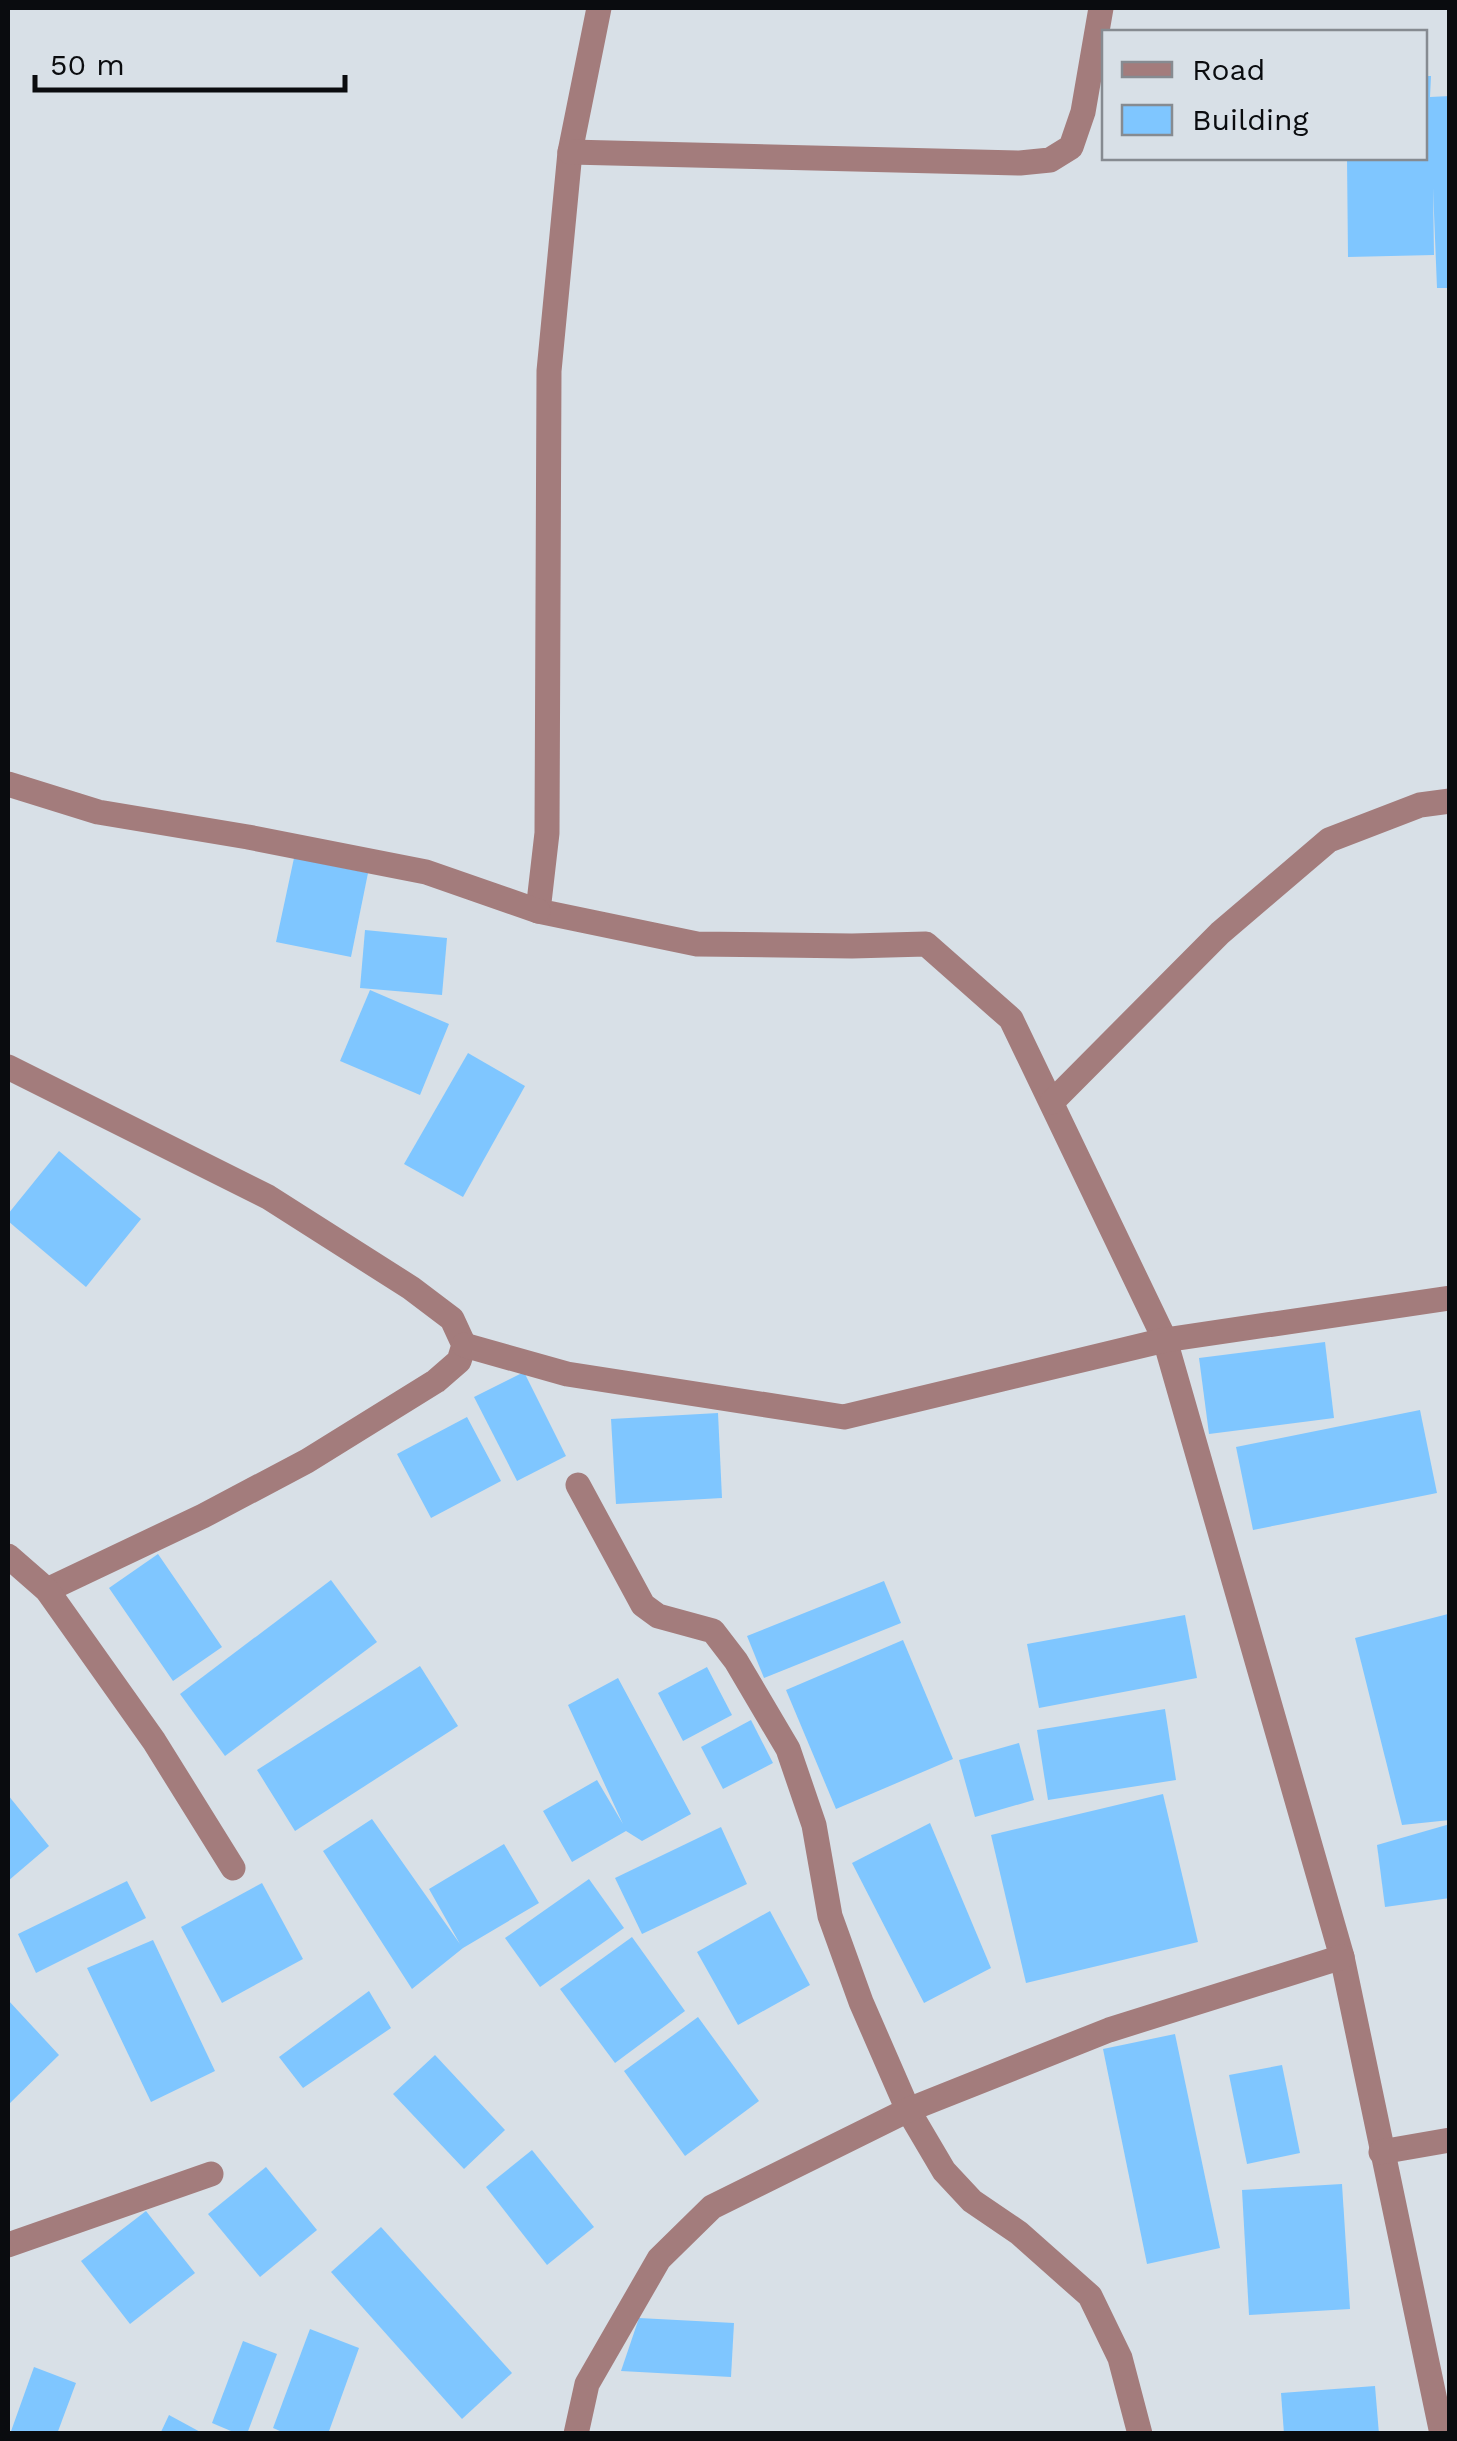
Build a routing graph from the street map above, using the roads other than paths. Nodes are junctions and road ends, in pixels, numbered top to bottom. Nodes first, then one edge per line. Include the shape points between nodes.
1 (599, 8) edge
2 (1101, 8) edge
3 (570, 152) junction
4 (8, 784) edge
5 (1450, 802) edge
6 (538, 911) junction
7 (8, 1067) edge
8 (1052, 1102) junction
9 (1450, 1298) edge
10 (1165, 1340) junction
11 (464, 1345) junction
12 (578, 1485) dead end
13 (8, 1556) edge
14 (47, 1590) junction
15 (234, 1868) dead end
16 (1342, 1958) junction
17 (908, 2110) junction
18 (1450, 2140) edge
19 (1382, 2152) junction
20 (211, 2174) dead end
21 (8, 2245) edge
22 (576, 2434) edge
23 (1140, 2434) edge
24 (1442, 2434) edge

1 - 3 street
2 - 3 street via 1083,112 1071,147 1050,160
3 - 6 street via 549,371 547,833
4 - 6 street via 98,812 426,872
5 - 8 street via 1420,804 1329,840 1220,933
6 - 8 street via 696,944 926,944 1012,1019
7 - 11 street via 268,1197 411,1288 452,1319
8 - 10 street
9 - 10 street
10 - 11 street via 844,1417 567,1374
10 - 16 street
11 - 14 street via 459,1361 436,1381 307,1461
12 - 17 street via 643,1605 658,1616 713,1630 788,1749 814,1825 830,1916
13 - 14 street
14 - 15 street
16 - 17 street via 1109,2030
16 - 19 street
17 - 22 street via 712,2207 659,2259 588,2384
17 - 23 street via 944,2171 972,2200 1090,2296 1120,2358
18 - 19 street
19 - 24 street
20 - 21 street

